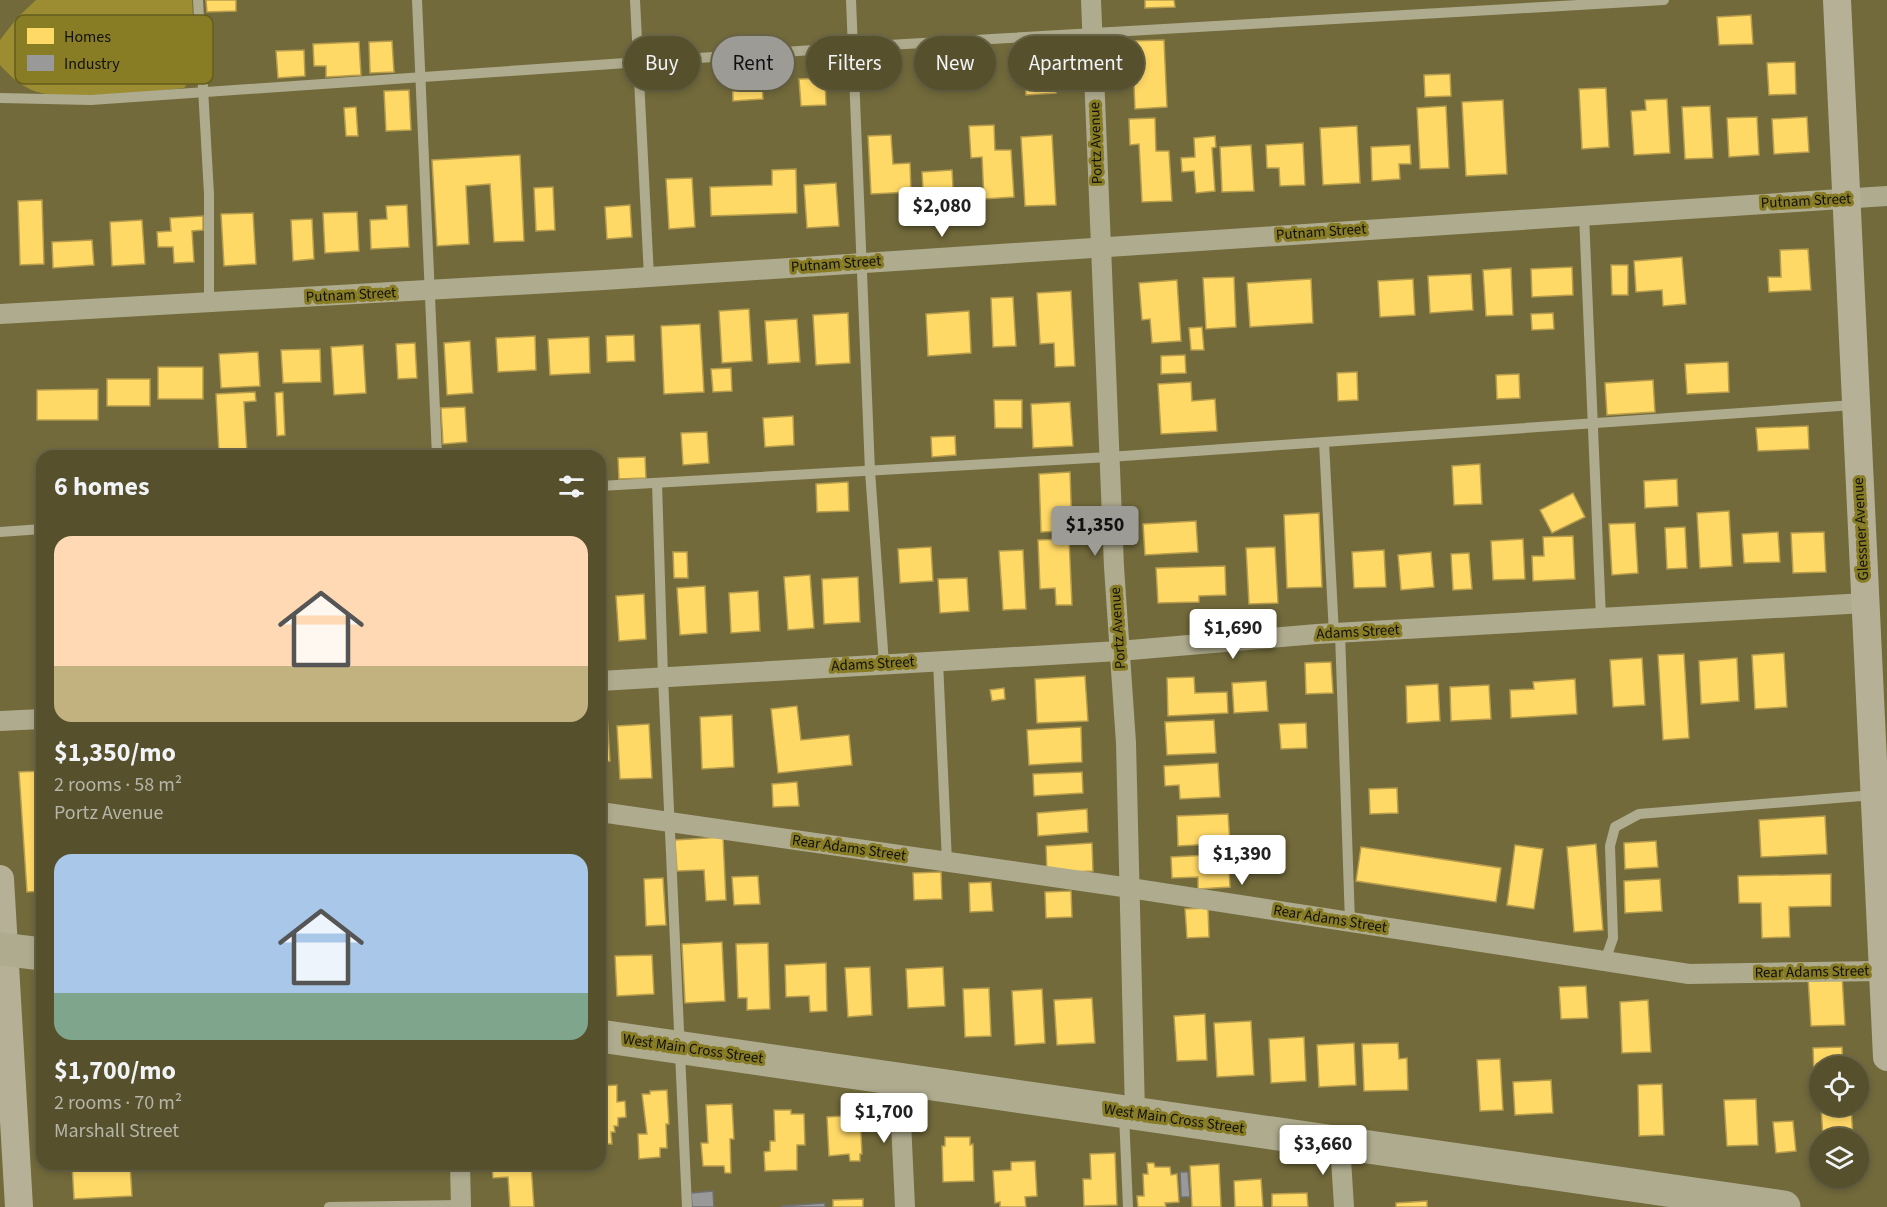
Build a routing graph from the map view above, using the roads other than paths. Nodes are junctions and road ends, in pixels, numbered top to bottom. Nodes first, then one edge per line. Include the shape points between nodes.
1 (198, 0) edge
2 (417, 0) edge
3 (635, 0) edge
4 (851, 0) edge
5 (1091, 0) edge
6 (1664, 0) edge
7 (1837, 0) edge
8 (199, 15) edge
9 (1092, 34) junction
10 (637, 36) edge
11 (853, 36) edge
12 (902, 44) edge
13 (806, 50) edge
14 (700, 58) edge
15 (624, 63) edge
16 (420, 77) junction
17 (202, 84) edge
18 (639, 90) edge
19 (855, 90) edge
20 (202, 92) junction
21 (0, 98) edge
22 (1887, 196) edge
23 (1846, 200) junction
24 (1584, 215) junction
25 (1100, 247) junction
26 (863, 262) junction
27 (649, 277) junction
28 (430, 291) junction
29 (209, 302) junction
30 (0, 314) edge
31 (1854, 405) junction
32 (1594, 423) junction
33 (1324, 442) junction
34 (437, 450) edge
35 (1109, 457) junction
36 (870, 471) junction
37 (657, 483) junction
38 (606, 486) edge
39 (36, 529) edge
40 (0, 532) edge
41 (1865, 603) junction
42 (1601, 618) junction
43 (1337, 633) junction
44 (1119, 651) junction
45 (938, 661) junction
46 (884, 664) junction
47 (663, 677) junction
48 (606, 681) edge
49 (36, 719) edge
50 (0, 721) edge
51 (1875, 795) junction
52 (606, 813) edge
53 (670, 822) junction
54 (947, 862) junction
55 (0, 879) edge
56 (1130, 888) junction
57 (1350, 922) junction
58 (2, 950) edge
59 (36, 953) edge
60 (1605, 961) junction
61 (1883, 972) junction
62 (606, 1037) edge
63 (679, 1047) junction
64 (1887, 1057) edge
65 (899, 1079) junction
66 (1129, 1112) junction
67 (1340, 1143) junction
68 (460, 1170) edge
69 (9, 1177) edge
70 (461, 1206) edge
71 (19, 1207) edge
72 (329, 1207) edge
73 (687, 1207) edge
74 (905, 1207) edge
75 (1128, 1207) edge
76 (1344, 1207) edge
77 (1784, 1207) edge

1 - 8 lane
2 - 16 lane
3 - 10 lane
4 - 11 lane
5 - 9 street, Portz Avenue
6 - 9 lane
7 - 23 street, Glessner Avenue
9 - 12 lane
9 - 25 street, Portz Avenue
13 - 14 lane
15 - 16 lane
16 - 20 lane
16 - 28 lane
17 - 20 lane
18 - 27 lane
19 - 26 lane
20 - 21 lane via 91,100
20 - 29 lane via 209,194
22 - 23 street, Putnam Street
23 - 24 street, Putnam Street
23 - 31 street, Glessner Avenue
24 - 25 street, Putnam Street
24 - 32 lane
25 - 26 street, Putnam Street
25 - 35 street, Portz Avenue
26 - 27 street, Putnam Street
26 - 36 lane
27 - 28 street, Putnam Street
28 - 29 street, Putnam Street
28 - 34 lane
29 - 30 street, Putnam Street
31 - 32 lane
31 - 41 street, Glessner Avenue
32 - 33 lane
32 - 42 lane
33 - 35 lane
33 - 43 lane
35 - 36 lane
35 - 44 street, Portz Avenue
36 - 37 lane
36 - 46 lane
37 - 38 lane
37 - 47 lane
39 - 40 lane
41 - 42 street, Adams Street
41 - 51 street, Glessner Avenue
42 - 43 street, Adams Street
43 - 44 street, Adams Street
43 - 57 lane
44 - 45 street, Adams Street
44 - 56 street, Portz Avenue
45 - 46 street, Adams Street
45 - 54 lane
46 - 47 street, Adams Street
47 - 48 street, Adams Street
47 - 53 lane
49 - 50 street
51 - 60 lane via 1639,814 1615,827 1610,846 1613,938
51 - 61 street, Glessner Avenue
52 - 53 street, Rear Adams Street
53 - 54 street, Rear Adams Street
53 - 63 lane
54 - 56 street, Rear Adams Street
55 - 58 street
56 - 57 street, Rear Adams Street
56 - 66 street, Portz Avenue
57 - 60 street, Rear Adams Street
58 - 59 highway
58 - 69 street
60 - 61 street, Rear Adams Street via 1689,974
61 - 64 street, Glessner Avenue
62 - 63 highway, West Main Cross Street
63 - 65 highway, West Main Cross Street
63 - 73 lane
65 - 66 highway, West Main Cross Street
65 - 74 street
66 - 67 highway, West Main Cross Street
66 - 75 lane
67 - 76 street
67 - 77 highway, West Main Cross Street
68 - 70 street
69 - 71 street
70 - 72 lane

